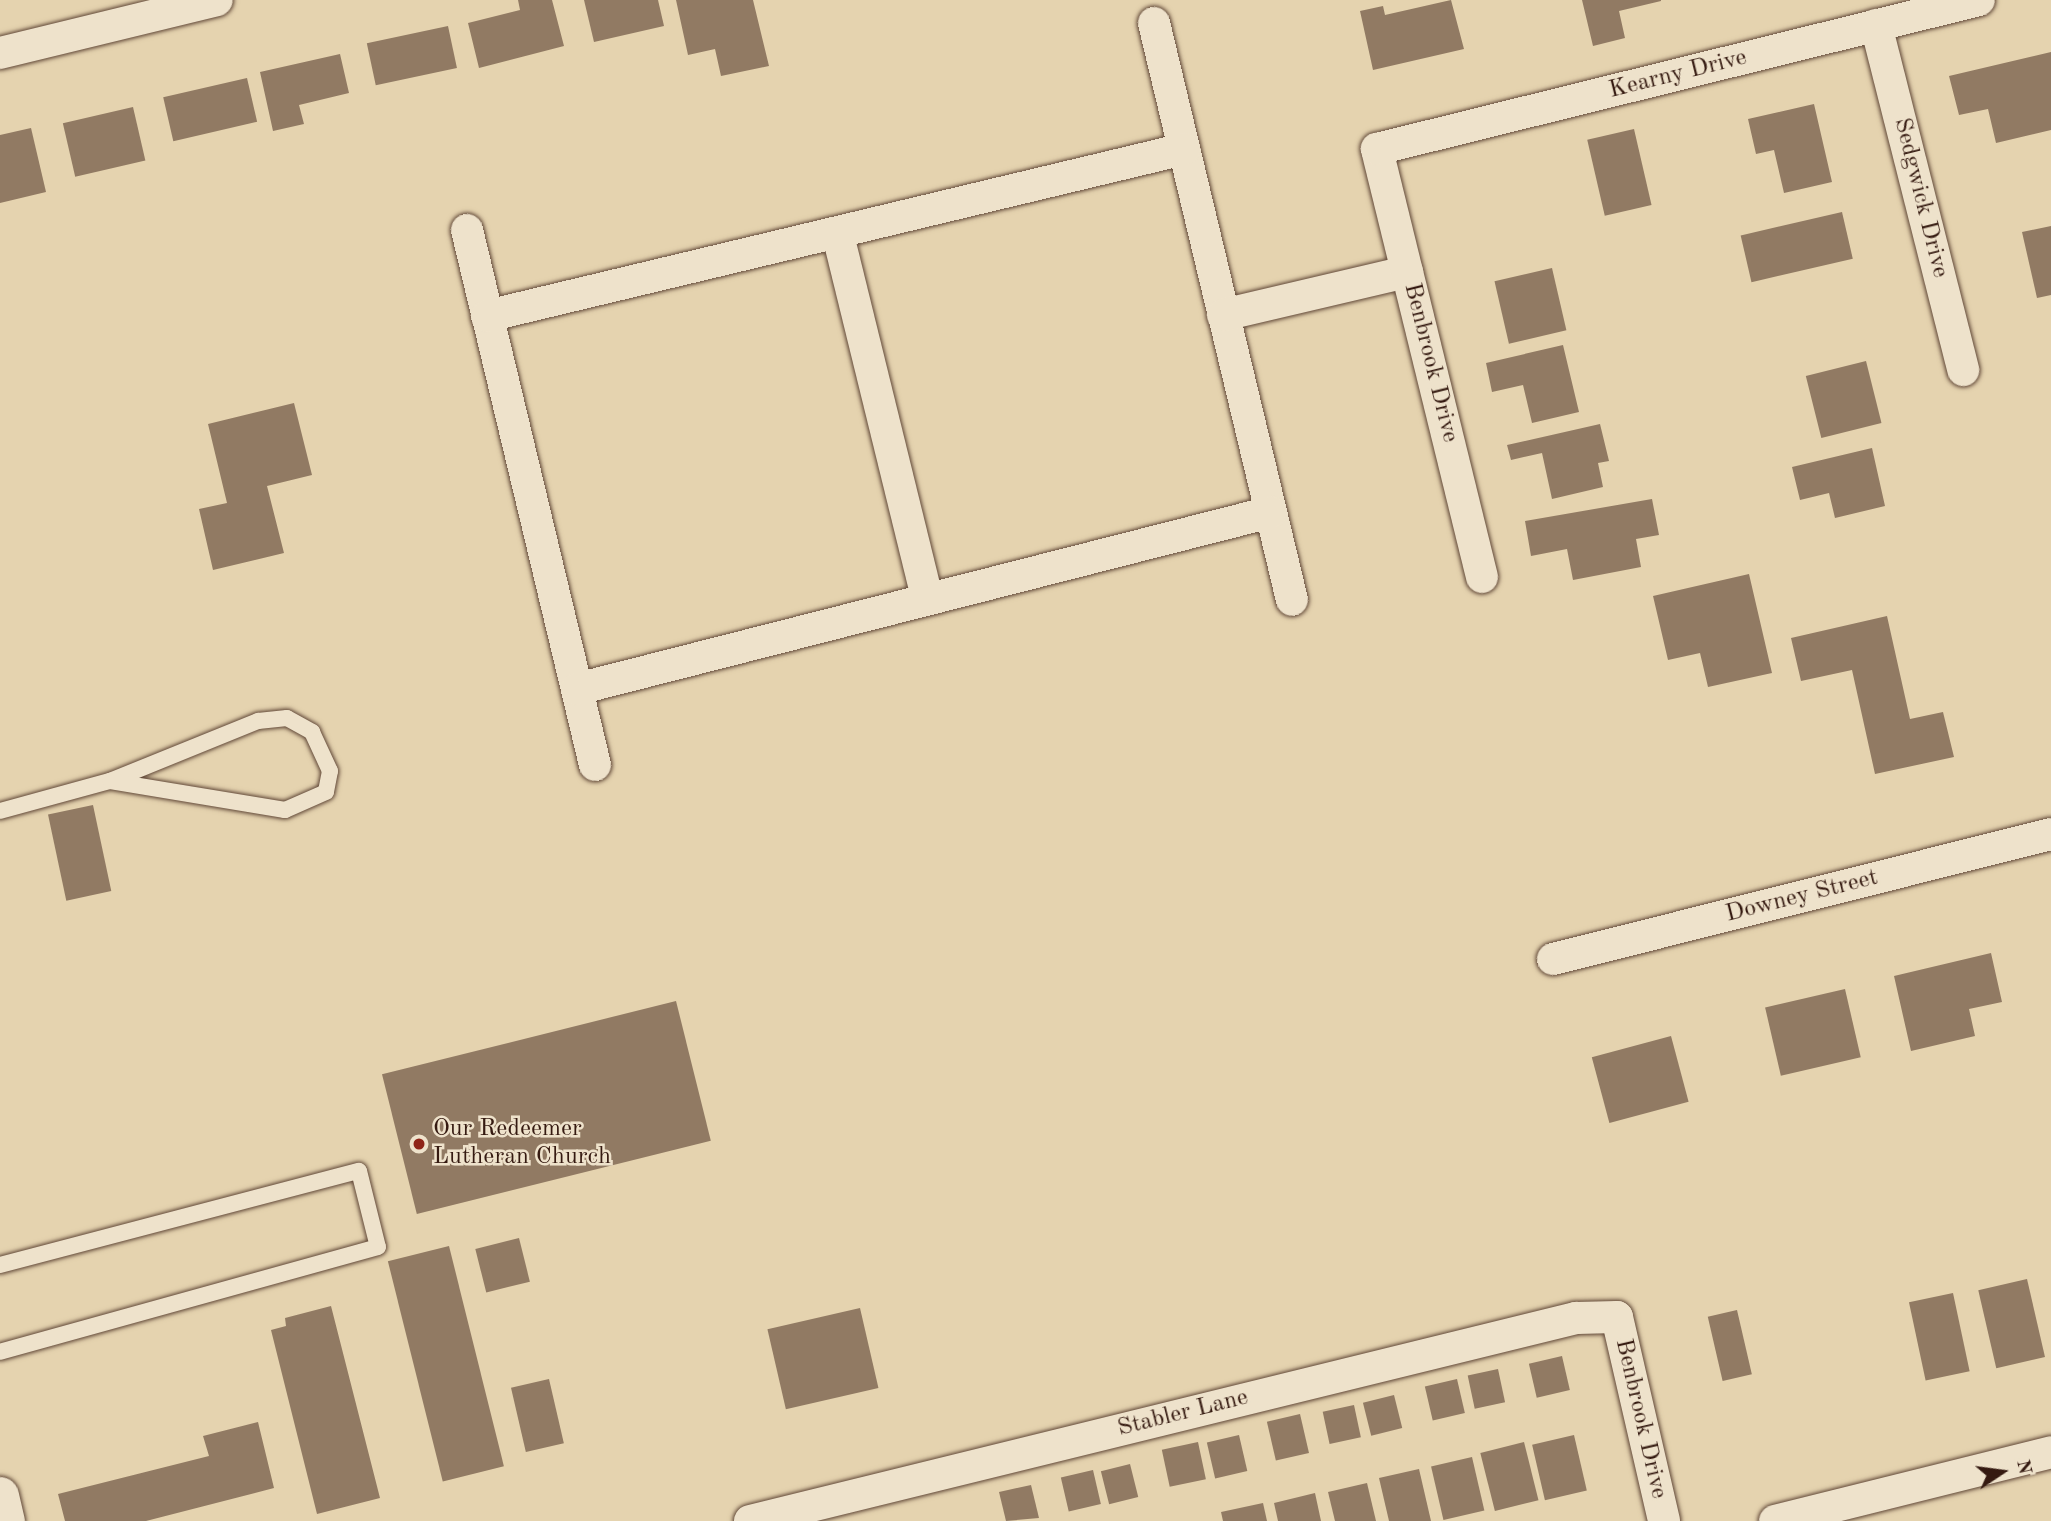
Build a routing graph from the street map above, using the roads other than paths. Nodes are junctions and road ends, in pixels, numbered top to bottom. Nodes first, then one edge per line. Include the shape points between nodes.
1 (217, 0) edge
2 (1979, 0) edge
3 (1154, 23) dead end
4 (1876, 25) junction
5 (0, 53) edge
6 (1184, 149) junction
7 (1377, 149) joint
8 (467, 230) dead end
9 (838, 235) junction
10 (1407, 272) junction
11 (1223, 314) junction
12 (487, 316) junction
13 (1963, 370) dead end
14 (1270, 512) junction
15 (1482, 577) dead end
16 (927, 598) junction
17 (1292, 600) dead end
18 (577, 689) junction
19 (595, 765) dead end
20 (110, 781) junction
21 (0, 811) edge
22 (2051, 834) edge
23 (1553, 959) dead end
24 (0, 1265) edge
25 (1616, 1317) joint
26 (0, 1352) edge
27 (2051, 1452) edge
28 (750, 1521) edge
29 (1664, 1521) edge
30 (1774, 1521) edge

1 - 5 street
2 - 4 street, Kearny Drive
3 - 6 street
4 - 7 street, Kearny Drive
4 - 13 street, Sedgwick Drive
6 - 9 street
6 - 11 street
7 - 10 street, Benbrook Drive
8 - 12 street
9 - 12 street
9 - 16 street
10 - 11 street
10 - 15 street, Benbrook Drive
11 - 14 street
12 - 18 street
14 - 16 street
14 - 17 street
16 - 18 street
18 - 19 street
20 - 20 lane via 258,721 287,718 312,732 330,771 326,792 285,810
20 - 21 lane
22 - 23 street, Downey Street
24 - 26 lane via 359,1171 378,1247
25 - 28 street, Stabler Lane via 1576,1318
25 - 29 street, Benbrook Drive
27 - 30 street

